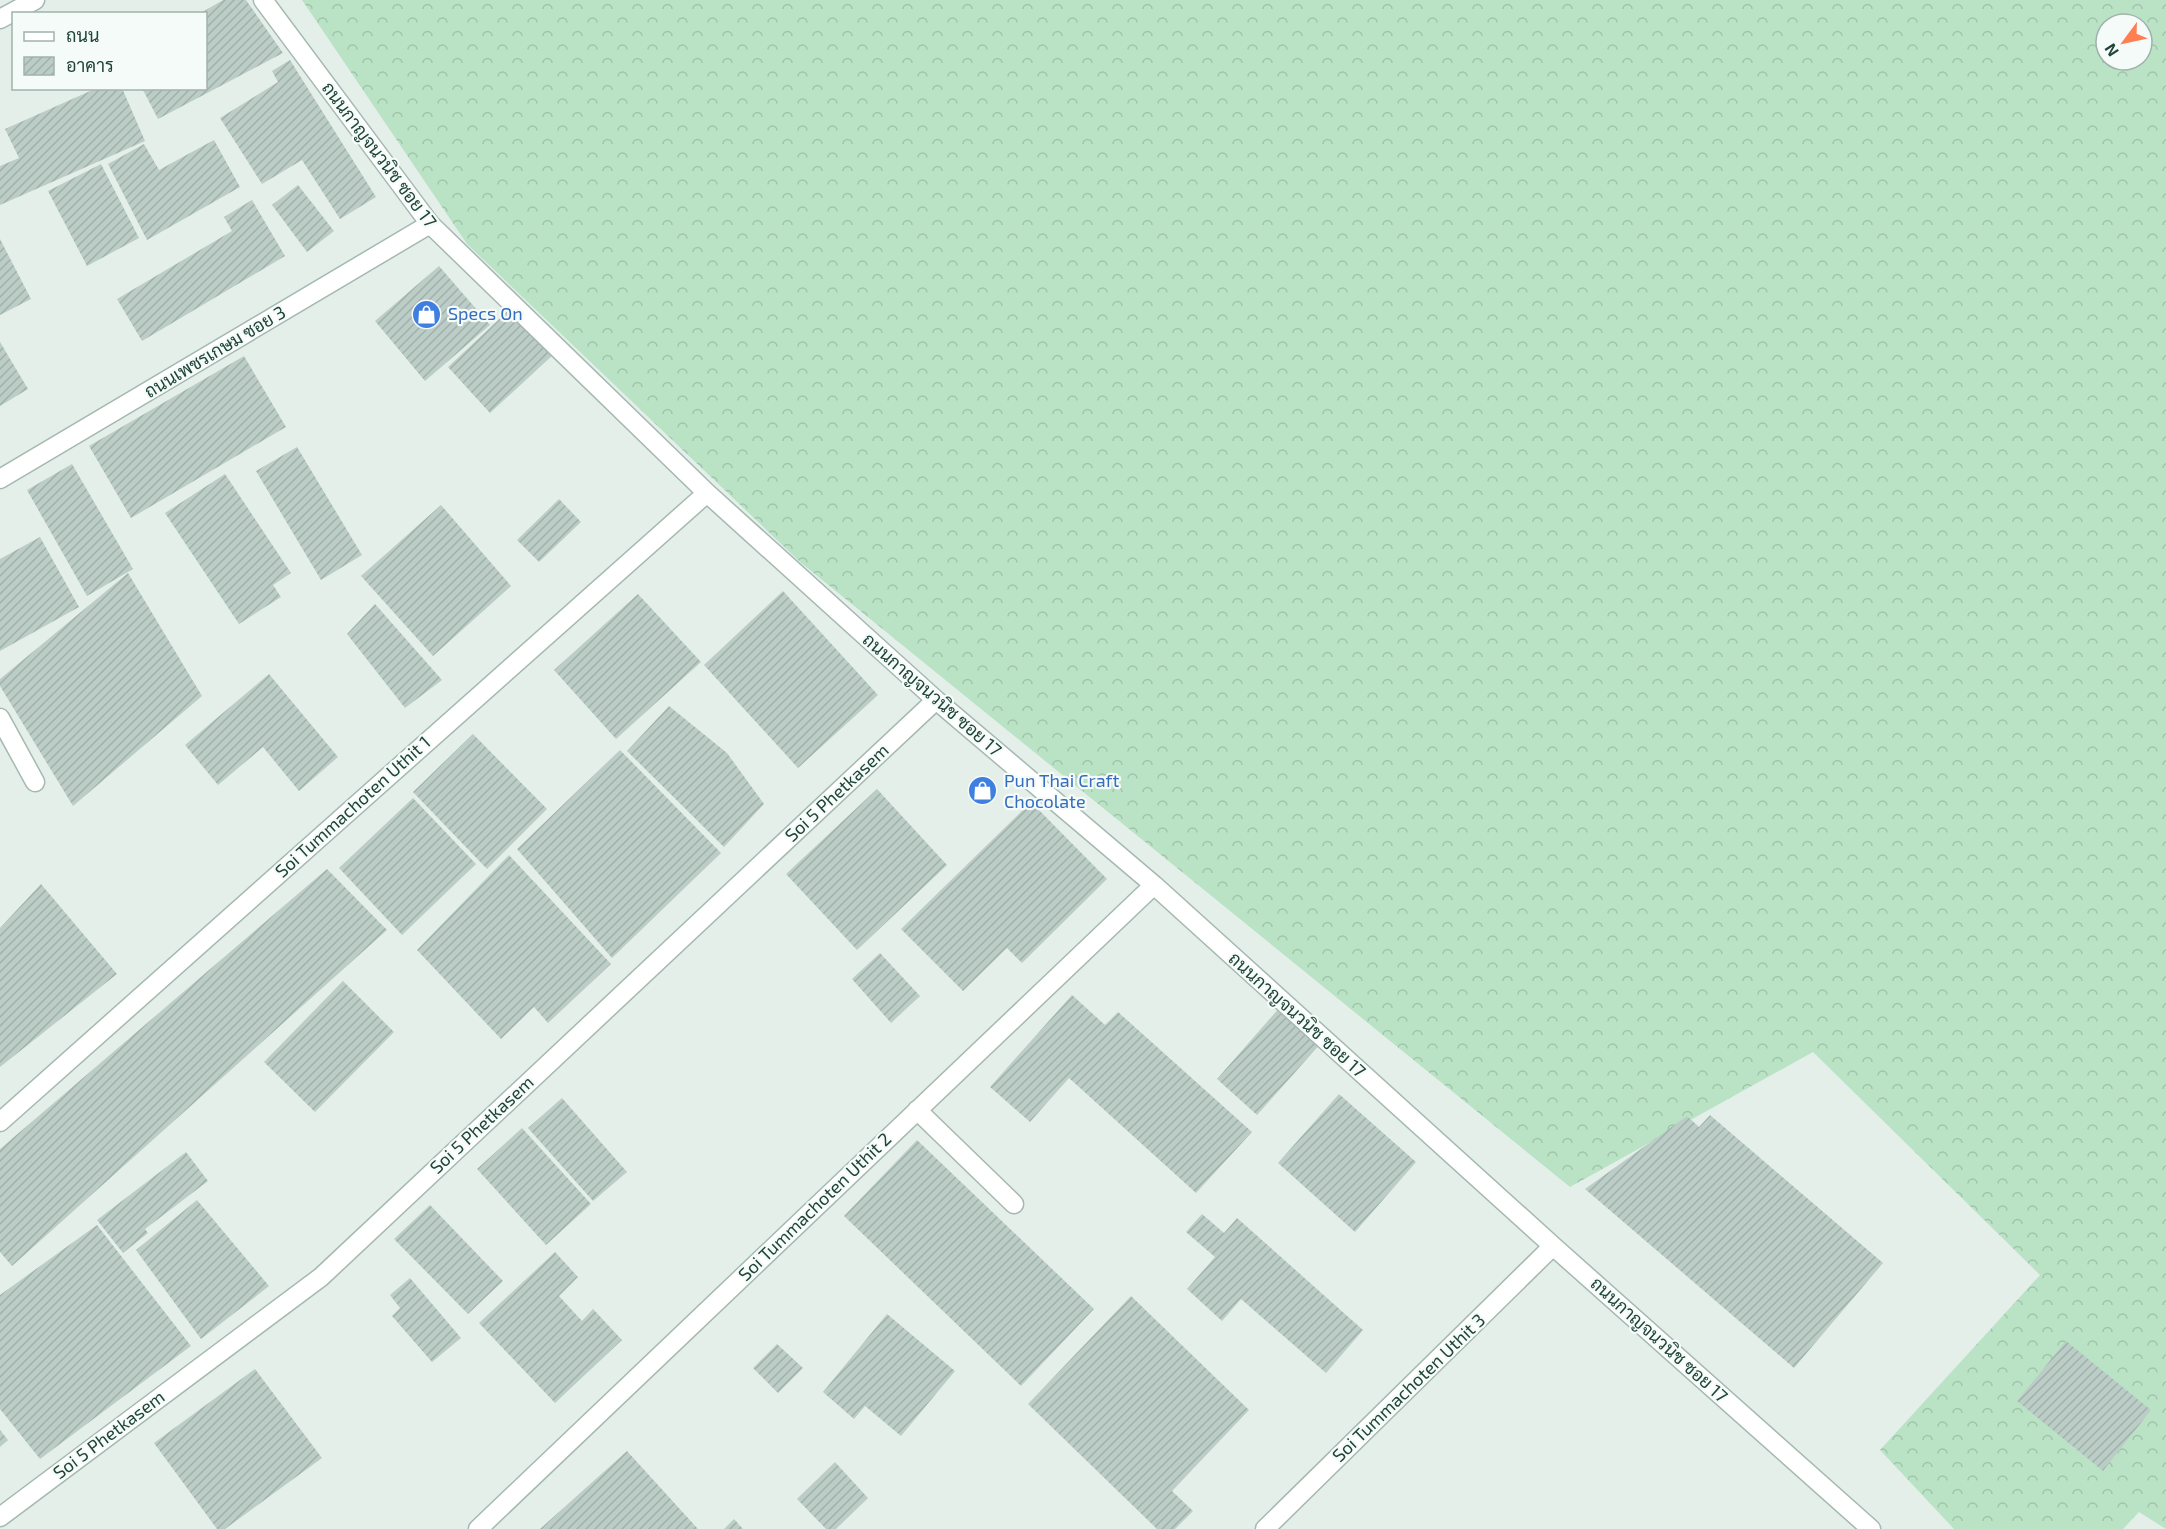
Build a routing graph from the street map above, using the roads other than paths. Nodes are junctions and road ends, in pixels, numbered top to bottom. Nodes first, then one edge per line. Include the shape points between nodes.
1 (34, 0) edge
2 (263, 0) edge
3 (13, 12) edge
4 (430, 224) junction
5 (0, 479) edge
6 (707, 493) junction
7 (936, 700) junction
8 (0, 718) edge
9 (35, 782) dead end
10 (1154, 885) junction
11 (917, 1110) junction
12 (0, 1122) edge
13 (1014, 1204) dead end
14 (1553, 1246) junction
15 (0, 1517) edge
16 (478, 1529) edge
17 (1265, 1529) edge
18 (1871, 1529) edge

1 - 3 street
2 - 4 street, ถนนกาญจนวนิช ซอย 17
4 - 5 street, ถนนเพชรเกษม ซอย 3
4 - 6 street, ถนนกาญจนวนิช ซอย 17
6 - 7 street, ถนนกาญจนวนิช ซอย 17
6 - 12 street, Soi Tummachoten Uthit 1
7 - 10 street, ถนนกาญจนวนิช ซอย 17
7 - 15 street, Soi 5 Phetkasem via 321,1277
8 - 9 street
10 - 11 street, Soi Tummachoten Uthit 2
10 - 14 street, ถนนกาญจนวนิช ซอย 17
11 - 13 street
11 - 16 street, Soi Tummachoten Uthit 2
14 - 17 street, Soi Tummachoten Uthit 3
14 - 18 street, ถนนกาญจนวนิช ซอย 17

